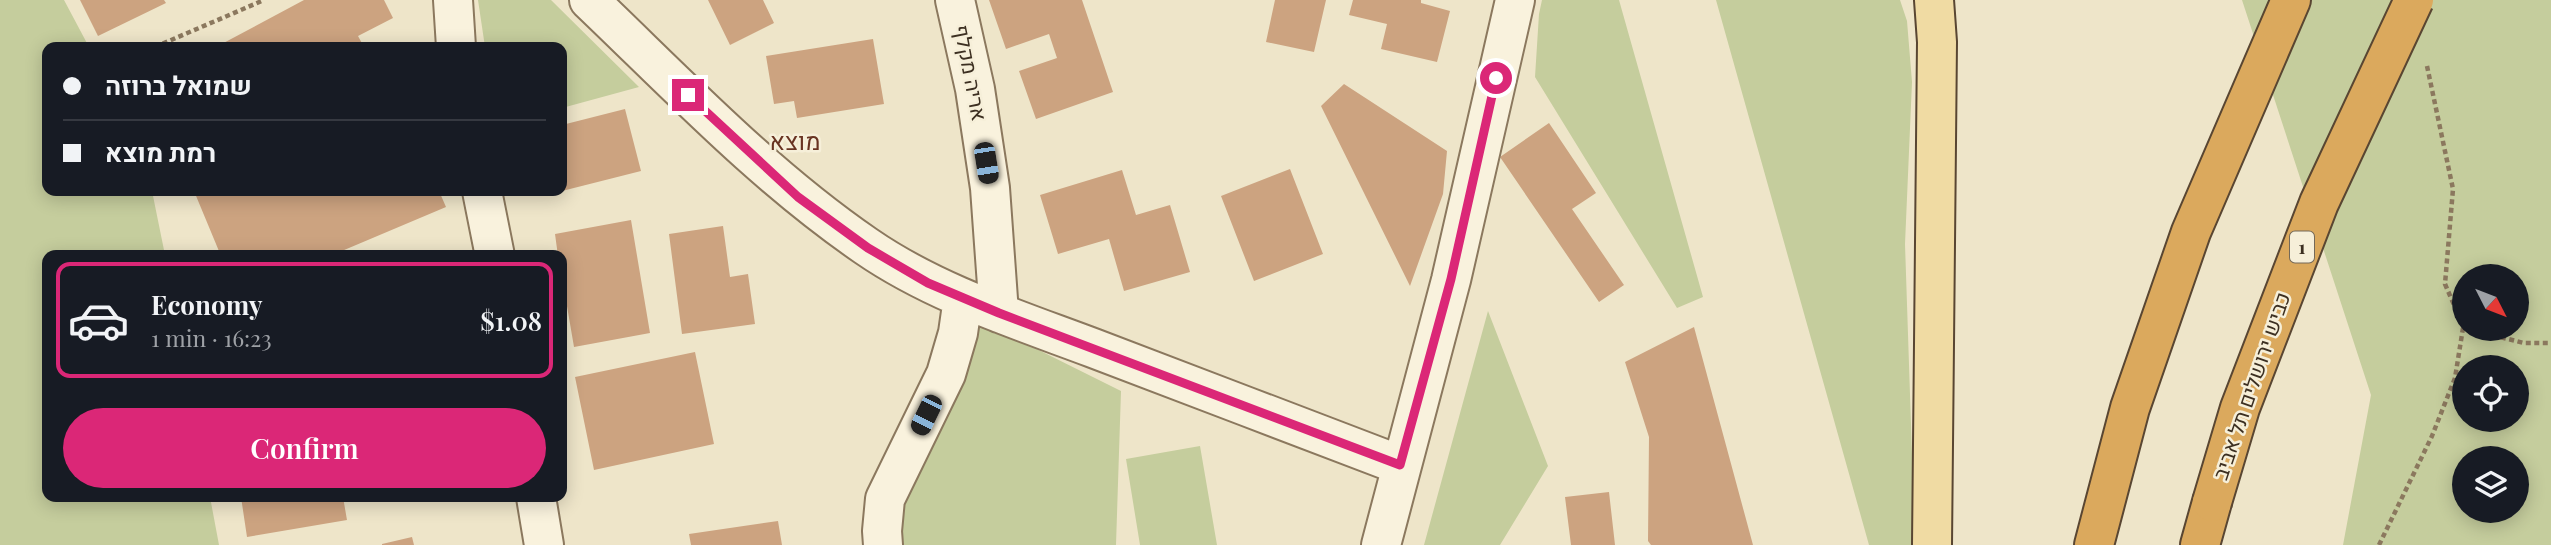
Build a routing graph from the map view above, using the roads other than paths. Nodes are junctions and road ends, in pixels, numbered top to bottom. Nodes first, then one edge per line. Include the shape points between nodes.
1 (453, 0) edge
2 (589, 0) edge
3 (955, 0) edge
4 (1515, 0) edge
5 (1934, 0) edge
6 (2291, 0) edge
7 (2414, 0) edge
8 (456, 42) edge
9 (483, 196) edge
10 (494, 250) edge
11 (963, 298) junction
12 (999, 313) junction
13 (1400, 465) junction
14 (537, 502) edge
15 (544, 545) edge
16 (883, 545) edge
17 (1381, 545) edge
18 (1932, 545) edge
19 (2094, 545) edge
20 (2200, 545) edge

1 - 8 street
2 - 11 street via 798,197 868,248
3 - 12 street, אריה מקלף via 990,188
4 - 13 street via 1451,279
5 - 18 main road
6 - 19 highway via 2191,232 2130,408
7 - 20 highway, כביש ירושלים תל אביב / 1, bridge via 2319,203 2239,408
9 - 10 street
11 - 12 street
11 - 16 street via 946,374 885,499
12 - 13 street
13 - 17 street
14 - 15 street

